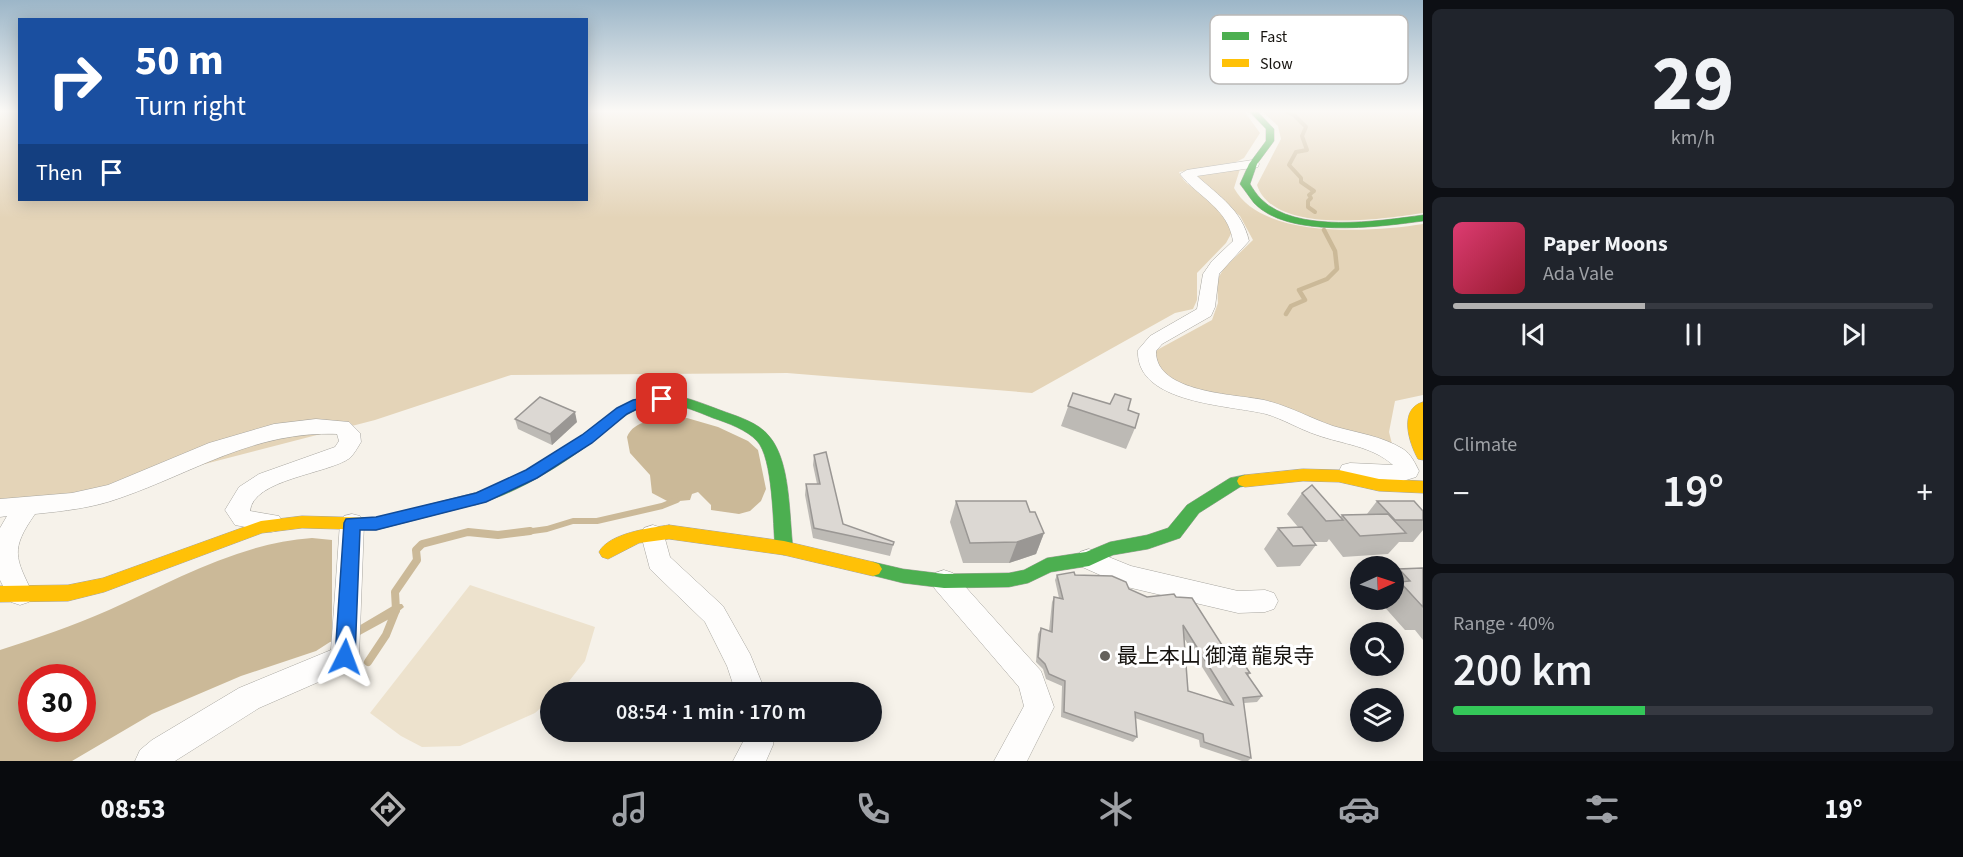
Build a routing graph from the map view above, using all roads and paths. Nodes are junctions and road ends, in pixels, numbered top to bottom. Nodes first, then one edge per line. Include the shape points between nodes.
1 (1266, 147) edge
2 (1253, 164) junction
3 (1423, 218) edge
4 (1423, 406) edge
5 (1423, 455) edge
6 (1334, 476) junction
7 (1423, 487) edge
8 (28, 506) junction
9 (0, 508) edge
10 (352, 523) junction
11 (279, 525) junction
12 (653, 535) junction
13 (784, 548) junction
14 (608, 552) dead end
15 (1089, 558) junction
16 (944, 581) junction
17 (10, 594) edge
18 (1265, 601) dead end
19 (748, 682) edge
20 (758, 742) edge
21 (151, 761) edge
22 (749, 761) edge
23 (1010, 761) edge

1 - 2 street
2 - 3 street via 1245,184 1249,195 1282,215 1335,226
2 - 6 street via 1187,174 1226,209 1235,221 1241,241 1210,276 1205,312 1156,340 1147,350 1147,363 1156,376 1172,386 1292,416 1393,453 1408,471 1346,471
4 - 5 street via 1413,420 1415,445
6 - 7 street via 1379,486
6 - 15 street via 1272,476 1236,482 1193,509 1174,534
8 - 9 street
8 - 11 street via 72,502 113,492 217,448 274,431 342,427 349,433 350,442 343,452 267,480 247,493 237,510 243,519
8 - 17 street via 5,542
10 - 11 street
10 - 13 street via 376,524 480,498 532,474 622,411 638,403 662,399 680,401 728,418 763,438 774,456
10 - 21 street via 345,657 249,698
11 - 17 street via 261,527 104,585 68,593
12 - 13 street via 695,534
12 - 14 street via 636,537
12 - 19 street via 659,562 714,614
13 - 16 street via 903,576
15 - 16 street via 1047,565 1028,576 1010,580
15 - 18 street via 1127,576 1238,602
16 - 23 street via 1031,681 1039,707
20 - 22 street

